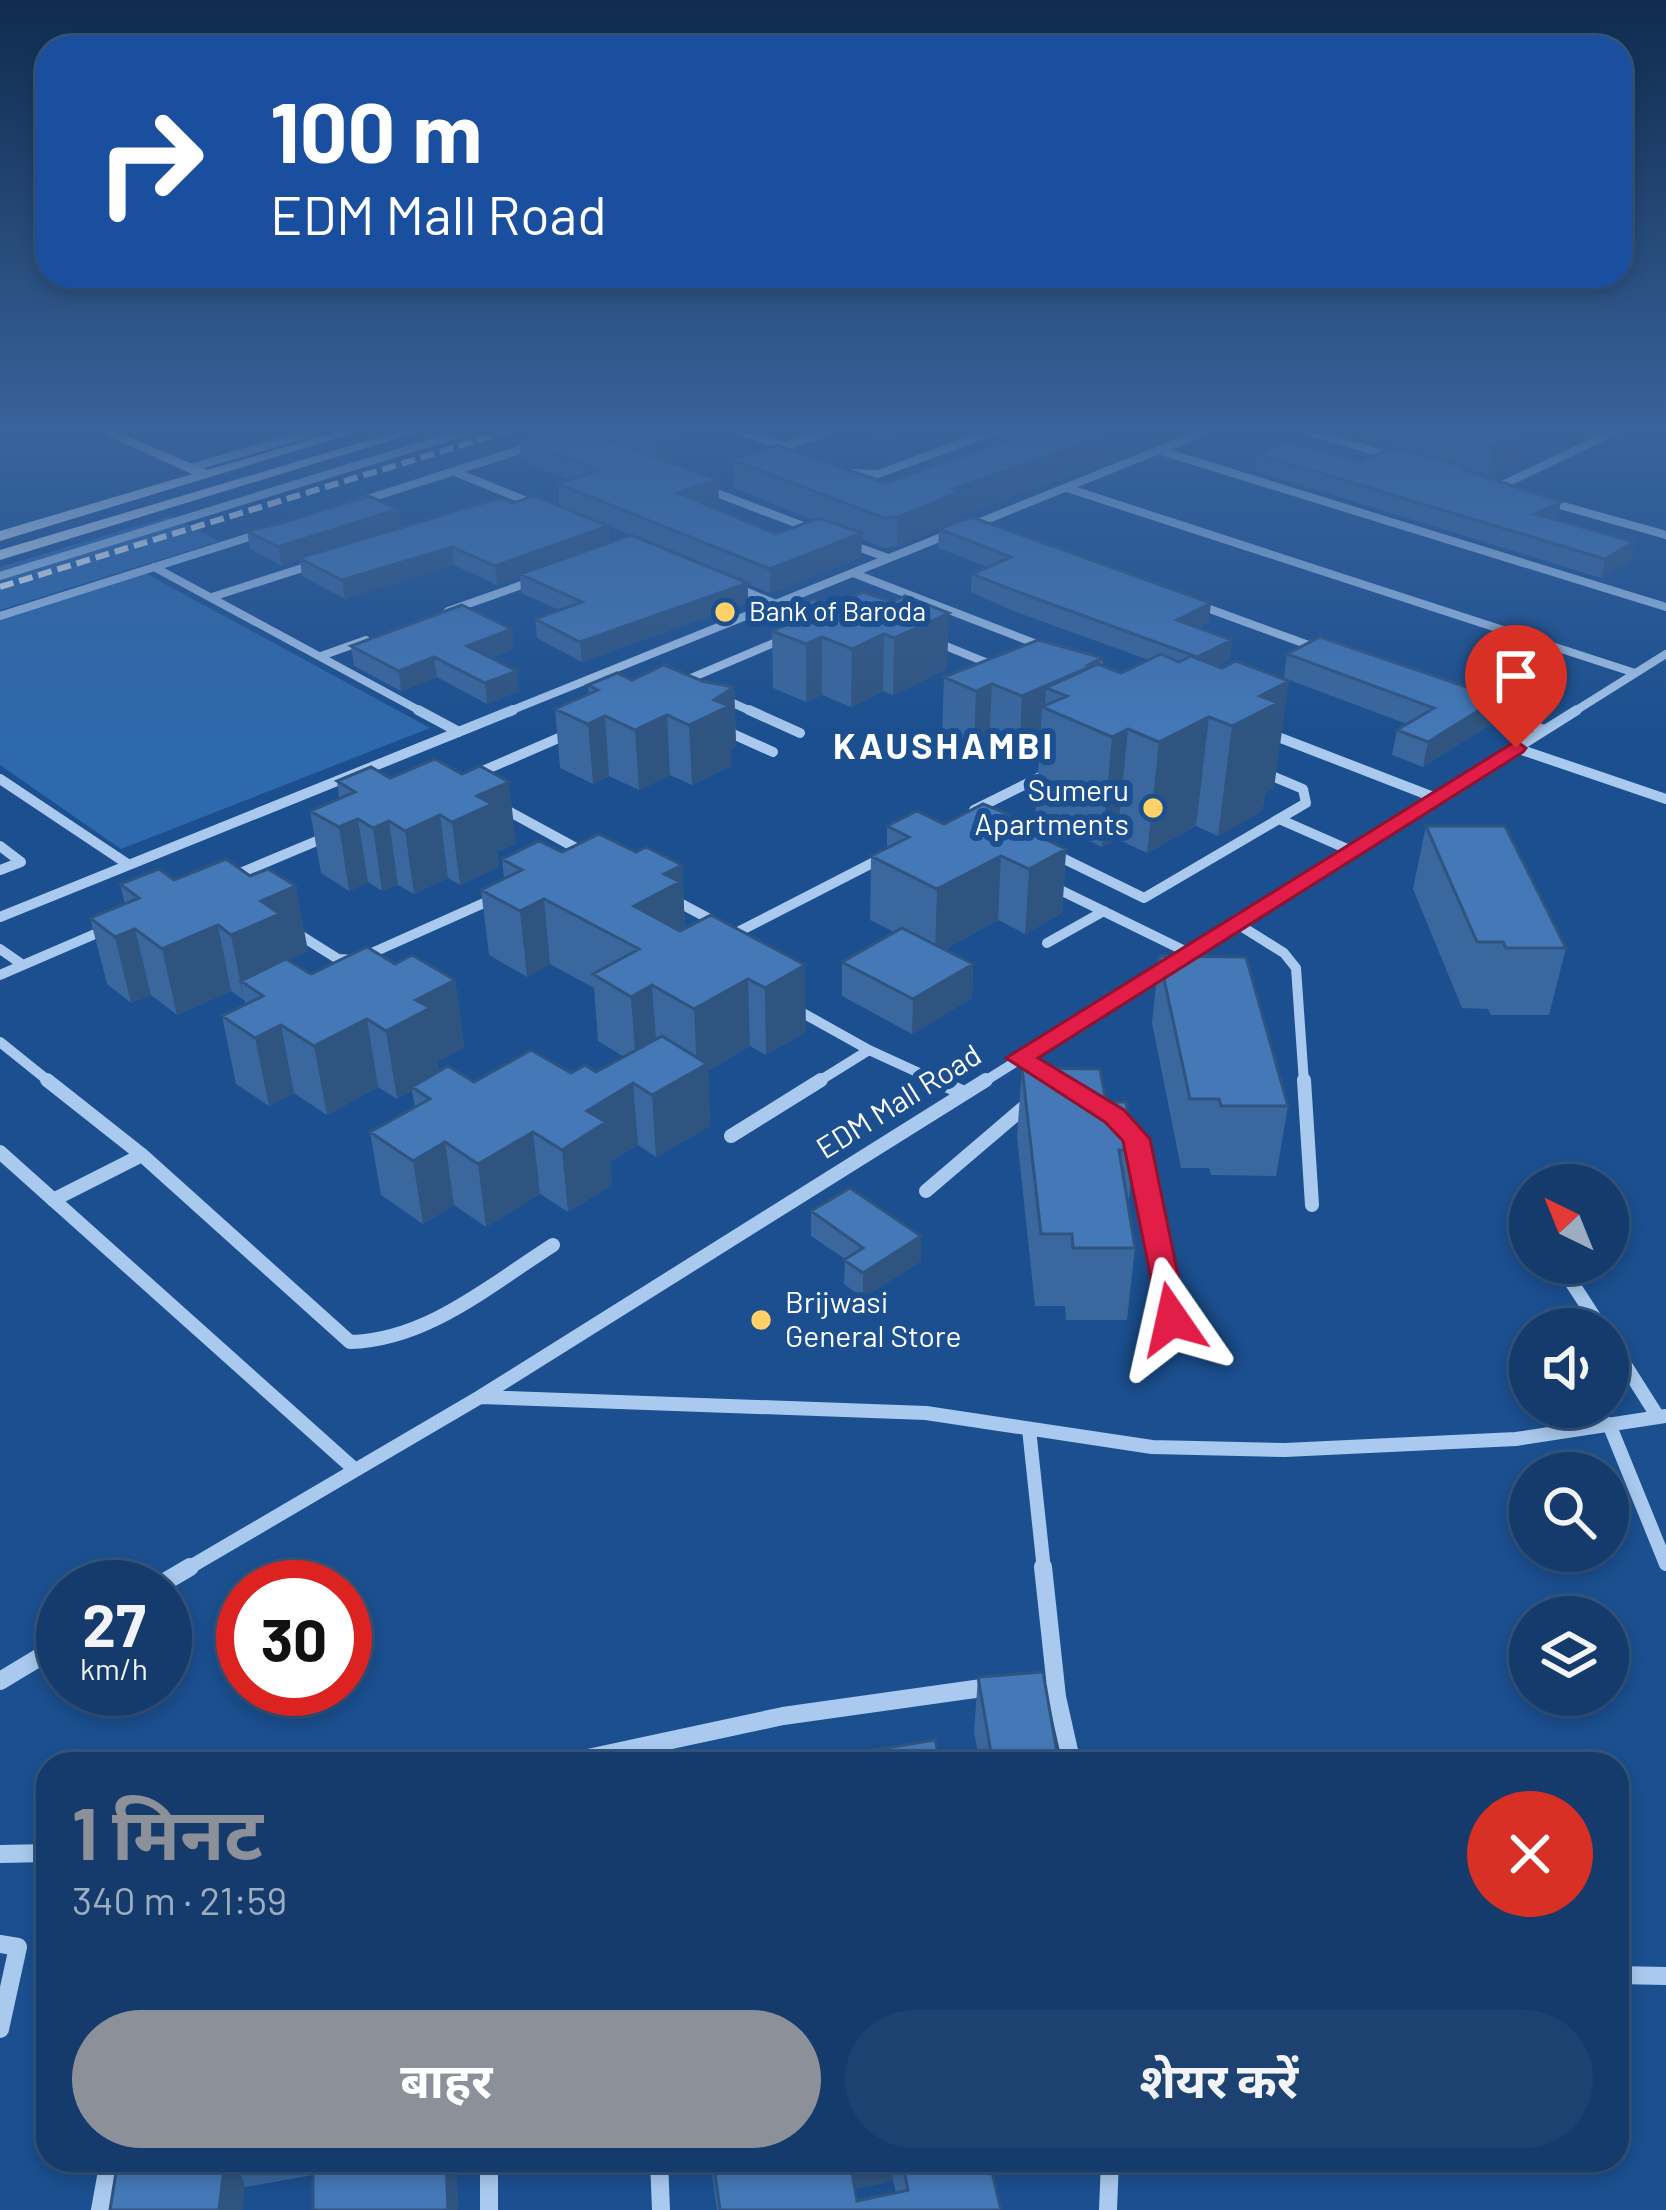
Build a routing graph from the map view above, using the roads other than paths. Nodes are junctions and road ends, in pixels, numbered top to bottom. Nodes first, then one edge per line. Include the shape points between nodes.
1 (70, 534) edge
2 (135, 534) edge
3 (257, 534) edge
4 (950, 534) edge
5 (1208, 534) edge
6 (1430, 534) edge
7 (846, 542) edge
8 (0, 555) edge
9 (888, 558) junction
10 (327, 560) edge
11 (154, 567) junction
12 (853, 573) junction
13 (0, 576) edge
14 (544, 577) edge
15 (721, 581) edge
16 (211, 598) junction
17 (1185, 601) edge
18 (778, 605) junction
19 (1666, 607) edge
20 (762, 611) junction
21 (0, 616) edge
22 (432, 617) edge
23 (782, 618) edge
24 (809, 628) edge
25 (388, 633) edge
26 (932, 641) edge
27 (1319, 649) edge
28 (1666, 654) edge
29 (321, 656) junction
30 (1067, 656) edge
31 (999, 667) edge
32 (1635, 673) junction
33 (1476, 705) edge
34 (712, 725) edge
35 (587, 726) edge
36 (1544, 730) junction
37 (1262, 731) edge
38 (460, 732) junction
39 (800, 733) dead end
40 (1516, 748) junction
41 (773, 752) dead end
42 (403, 754) junction
43 (421, 763) edge
44 (1066, 764) edge
45 (1243, 765) edge
46 (0, 778) edge
47 (1436, 798) junction
48 (1666, 799) edge
49 (1279, 819) junction
50 (989, 822) edge
51 (340, 831) edge
52 (0, 846) edge
53 (898, 850) edge
54 (1047, 850) edge
55 (1352, 850) junction
56 (590, 855) junction
57 (569, 864) edge
58 (129, 865) junction
59 (609, 866) edge
60 (0, 870) edge
61 (1042, 881) edge
62 (508, 892) edge
63 (238, 895) edge
64 (669, 898) edge
65 (1103, 911) junction
66 (0, 917) edge
67 (131, 919) edge
68 (278, 921) edge
69 (1236, 923) junction
70 (736, 933) junction
71 (716, 943) edge
72 (1048, 943) dead end
73 (0, 949) edge
74 (1189, 953) junction
75 (22, 965) junction
76 (0, 975) edge
77 (773, 996) edge
78 (0, 1042) edge
79 (869, 1050) junction
80 (1020, 1058) junction
81 (1037, 1070) edge
82 (964, 1093) junction
83 (1040, 1094) edge
84 (1114, 1116) edge
85 (730, 1136) dead end
86 (0, 1152) edge
87 (142, 1155) junction
88 (926, 1191) dead end
89 (53, 1200) junction
90 (1312, 1205) dead end
91 (553, 1245) dead end
92 (1172, 1319) dead end
93 (1629, 1368) edge
94 (480, 1397) junction
95 (1662, 1416) edge
96 (1629, 1421) edge
97 (1582, 1428) edge
98 (1611, 1428) edge
99 (1029, 1429) junction
100 (353, 1468) junction
101 (1666, 1564) edge
102 (192, 1565) edge
103 (36, 1659) edge
104 (0, 1681) edge
105 (1057, 1697) junction
106 (657, 1752) edge
107 (1069, 1752) edge
108 (36, 1853) edge
109 (0, 1854) edge
110 (0, 1944) edge
111 (1629, 1975) edge
112 (1666, 1976) edge
113 (0, 2029) edge
114 (107, 2172) edge
115 (489, 2172) edge
116 (659, 2172) edge
117 (1110, 2172) edge
118 (100, 2210) edge
119 (489, 2210) edge
120 (661, 2210) edge
121 (1108, 2210) edge

1 - 8 main road
2 - 13 street
3 - 11 street
4 - 9 street
5 - 32 street
6 - 19 street
7 - 9 street
9 - 12 street
10 - 16 street
11 - 16 street
11 - 21 street
12 - 18 street
12 - 30 street
14 - 22 street
15 - 18 street
16 - 29 street
17 - 27 street
18 - 20 street
20 - 23 street
20 - 38 street
24 - 39 street via 684,681
25 - 29 street
26 - 31 street
28 - 32 street, EDM Mall Road
29 - 38 street
32 - 36 street, EDM Mall Road
33 - 36 street
34 - 41 street
35 - 56 street via 457,782
36 - 40 street, EDM Mall Road
37 - 47 street
38 - 42 street
40 - 47 street, EDM Mall Road
40 - 48 street
42 - 43 street
42 - 58 street
44 - 50 street via 970,812
45 - 49 street via 1308,794
46 - 58 street
47 - 55 street, EDM Mall Road
49 - 54 street via 1144,898
49 - 55 street
51 - 63 street via 218,882
52 - 60 street via 21,862
53 - 70 street
55 - 69 street, EDM Mall Road
56 - 57 street
56 - 59 street
58 - 66 street
61 - 65 street
62 - 68 street via 356,959 338,959
64 - 70 street
65 - 72 street
65 - 74 street
67 - 75 street
69 - 74 street, EDM Mall Road
69 - 90 street via 1296,968
70 - 71 street
73 - 75 street
74 - 80 street, EDM Mall Road
75 - 76 street
77 - 79 street
78 - 87 street
79 - 82 street
79 - 85 street
80 - 81 street
80 - 82 street, EDM Mall Road
82 - 94 street, EDM Mall Road
83 - 88 street
84 - 92 street via 1136,1139
86 - 89 street
87 - 89 street
87 - 91 street via 350,1342 401,1336
89 - 100 street
93 - 95 street
94 - 99 street via 926,1413
94 - 100 street, EDM Mall Road
95 - 96 street
97 - 99 street via 1286,1450 1152,1447
98 - 101 street
99 - 105 street
100 - 102 street, EDM Mall Road
103 - 104 street
105 - 106 street via 1016,1683 782,1716
105 - 107 street
108 - 109 street
110 - 113 street via 18,1947
111 - 112 street
114 - 118 street
115 - 119 street
116 - 120 street
117 - 121 street

